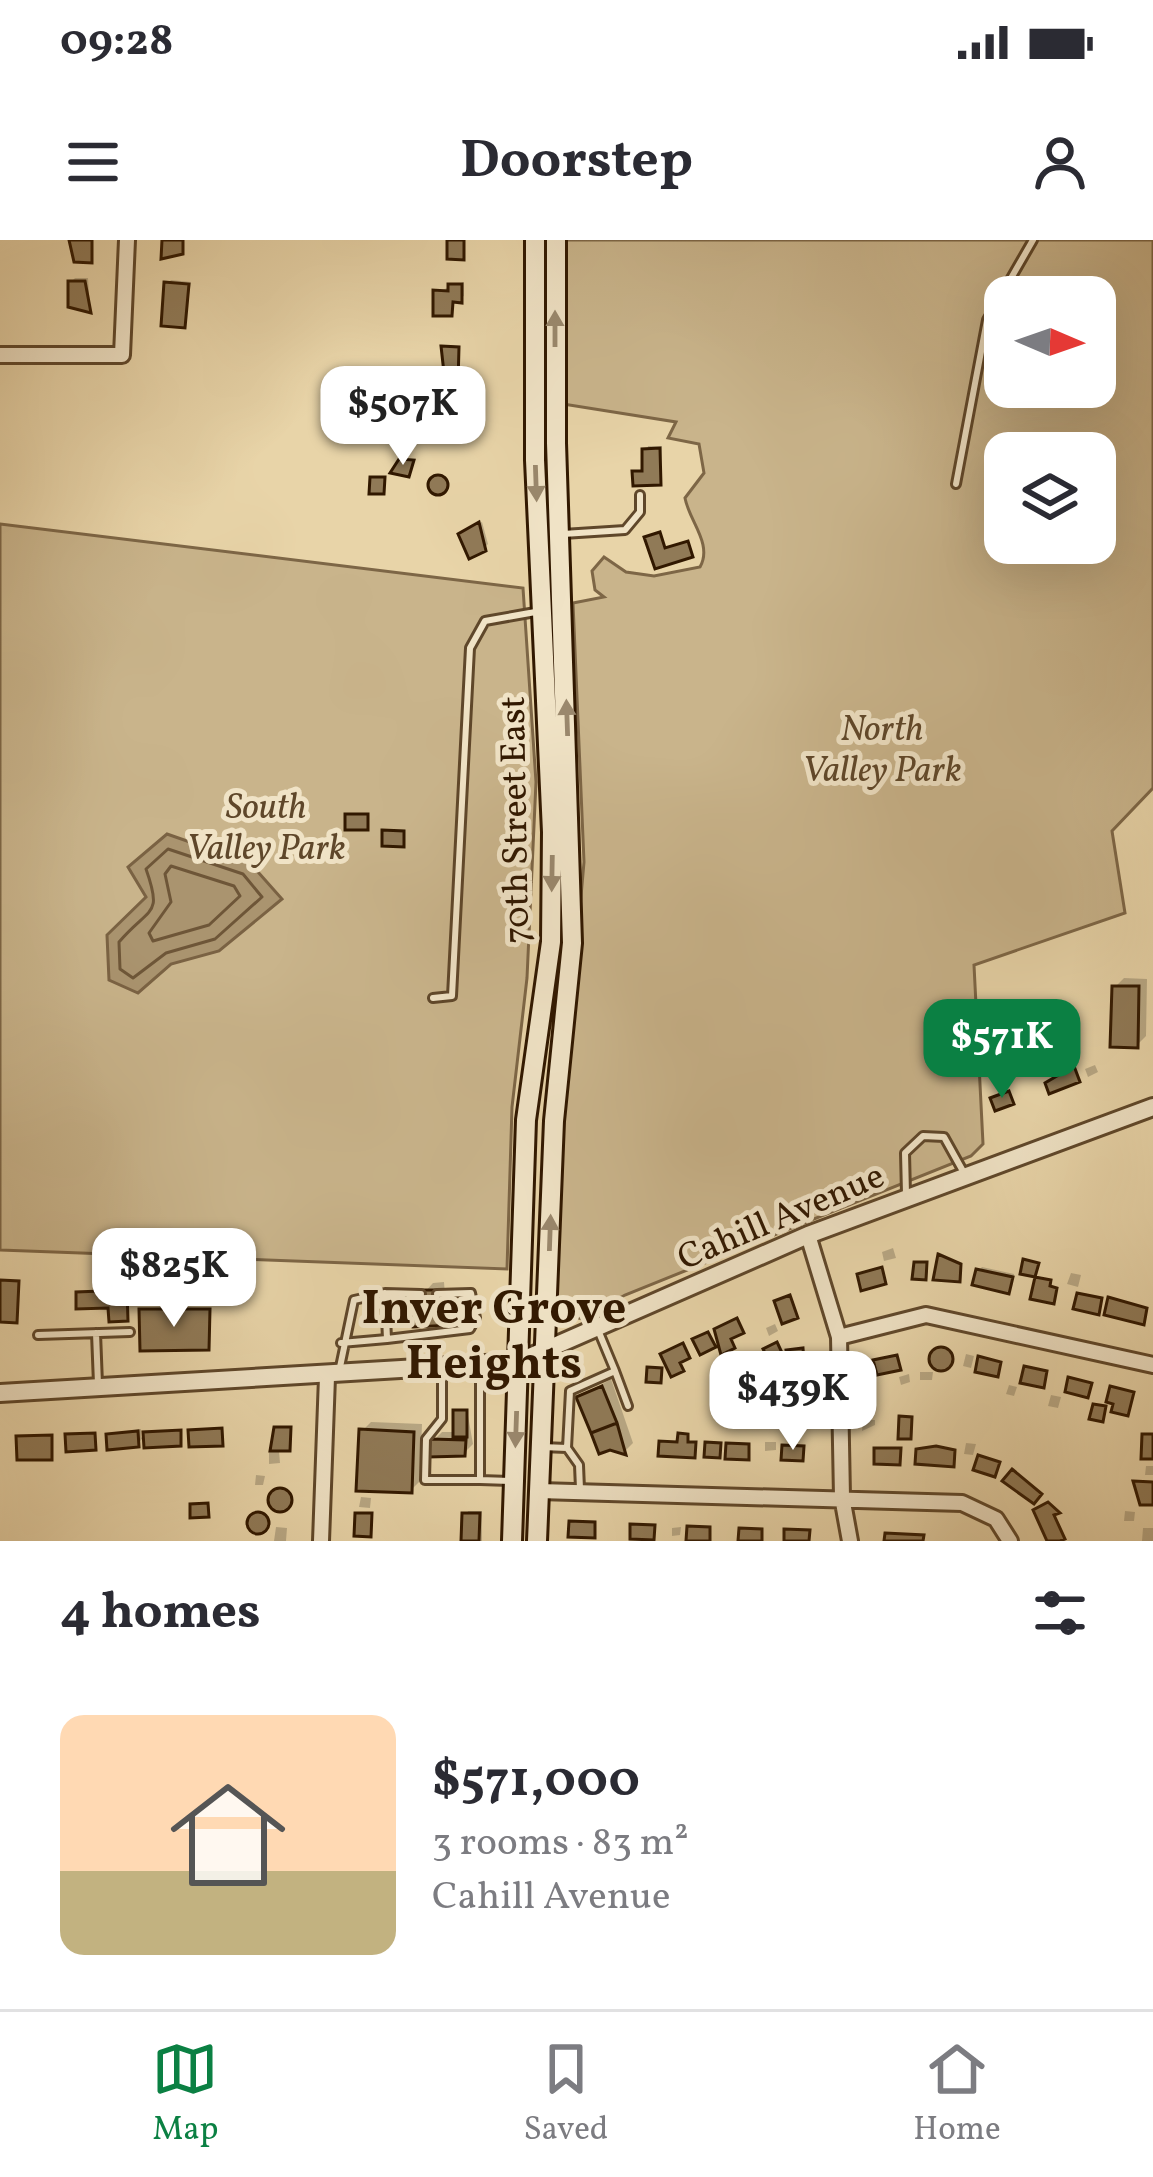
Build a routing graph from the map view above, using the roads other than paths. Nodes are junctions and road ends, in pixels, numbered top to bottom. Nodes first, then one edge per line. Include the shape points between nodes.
1 (127, 240) edge
2 (536, 240) edge
3 (556, 240) edge
4 (1033, 240) edge
5 (0, 355) edge
6 (956, 484) dead end
7 (640, 495) dead end
8 (560, 534) junction
9 (562, 610) junction
10 (542, 611) junction
11 (433, 998) dead end
12 (1153, 1108) edge
13 (965, 1177) junction
14 (908, 1198) junction
15 (808, 1235) junction
16 (386, 1293) junction
17 (421, 1294) dead end
18 (437, 1294) dead end
19 (598, 1330) junction
20 (130, 1332) dead end
21 (96, 1334) junction
22 (38, 1335) dead end
23 (839, 1337) junction
24 (387, 1339) junction
25 (341, 1343) junction
26 (545, 1350) junction
27 (518, 1362) junction
28 (1153, 1365) edge
29 (480, 1366) junction
30 (442, 1370) junction
31 (615, 1371) junction
32 (333, 1377) junction
33 (98, 1388) junction
34 (0, 1393) edge
35 (628, 1406) dead end
36 (541, 1448) junction
37 (567, 1448) junction
38 (480, 1480) junction
39 (514, 1481) junction
40 (539, 1491) junction
41 (580, 1492) junction
42 (842, 1497) junction
43 (321, 1541) edge
44 (512, 1541) edge
45 (536, 1541) edge
46 (850, 1541) edge
47 (1010, 1541) edge

1 - 5 street via 122,356
2 -> 10 main road, 70th Street East
8 -> 3 main road, 70th Street East
4 - 6 lane via 987,320
7 - 8 lane via 640,512 626,530
8 - 9 main road, 70th Street East
9 - 10 lane
26 -> 9 main road, 70th Street East via 554,1121 572,943
10 - 11 lane via 485,621 470,648 452,996
10 -> 27 main road, 70th Street East via 551,942 526,1120
12 - 13 street, Cahill Avenue
13 - 14 street, Cahill Avenue
13 - 14 lane via 944,1137 923,1136 902,1163
14 - 15 street, Cahill Avenue
15 - 19 street, Cahill Avenue
15 - 23 street
16 - 17 lane
16 - 24 lane
16 - 25 lane via 354,1300
18 - 24 lane via 470,1293 470,1329
19 - 26 street, Cahill Avenue
19 - 31 lane
20 - 21 lane
21 - 22 lane
21 - 33 lane
23 - 28 street via 926,1315
23 - 42 street
24 - 25 lane
25 - 32 lane
26 - 27 street, Cahill Avenue
26 - 36 main road, 70th Street East
27 - 29 street, Cahill Avenue
27 -> 39 main road, 70th Street East
29 - 30 street, Cahill Avenue
29 - 38 lane
30 - 32 street, Cahill Avenue
30 - 38 lane via 442,1419 426,1439 424,1480
31 - 35 lane
31 - 37 lane via 570,1391
32 - 33 street, Cahill Avenue
32 - 43 street
33 - 34 street, Cahill Avenue
36 - 37 lane
36 - 40 main road, 70th Street East
37 - 41 lane via 579,1465
38 - 39 lane
39 - 44 main road, 70th Street East
40 - 41 street
40 - 45 main road, 70th Street East
41 - 42 street
42 - 46 street
42 - 47 street via 962,1503 996,1520

